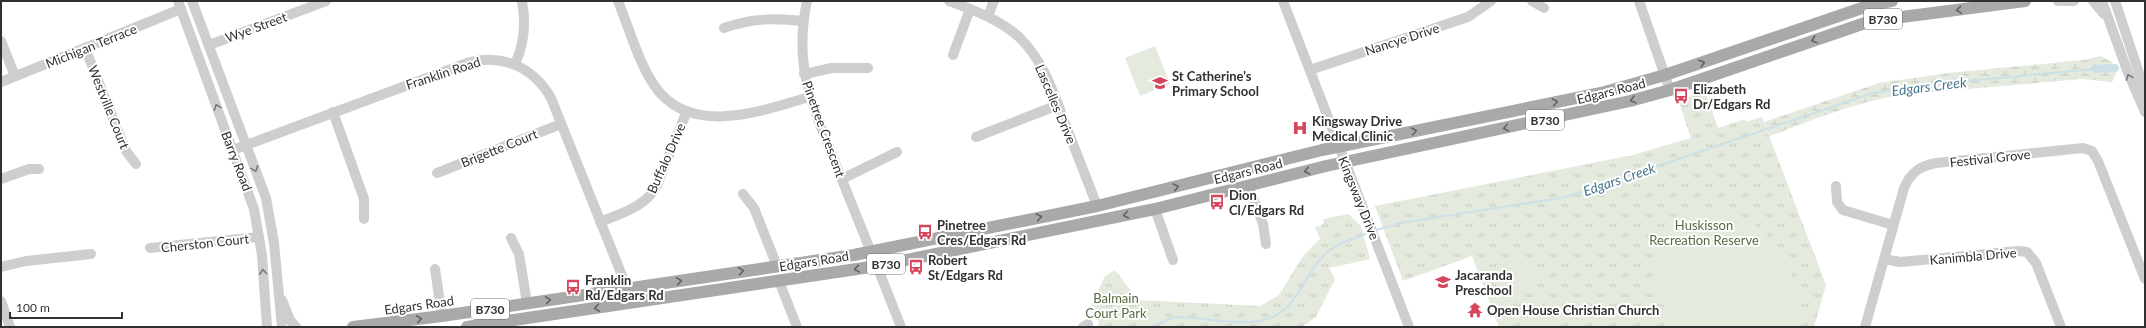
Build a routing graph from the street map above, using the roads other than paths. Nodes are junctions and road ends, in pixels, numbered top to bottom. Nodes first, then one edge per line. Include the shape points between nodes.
1 (192, 1) edge
2 (326, 1) edge
3 (522, 1) edge
4 (618, 1) edge
5 (807, 1) edge
6 (948, 1) edge
7 (994, 1) edge
8 (1283, 1) edge
9 (1492, 1) edge
10 (1532, 1) edge
11 (1639, 1) edge
12 (1892, 1) edge
13 (2025, 1) edge
14 (2058, 1) edge
15 (2074, 1) edge
16 (2093, 1) edge
17 (2102, 1) edge
18 (2115, 1) edge
19 (179, 5) edge
20 (1544, 8) dead end
21 (970, 9) junction
22 (1846, 13) junction
23 (988, 16) junction
24 (803, 21) junction
25 (2109, 21) junction
26 (724, 28) dead end
27 (1851, 28) junction
28 (1, 41) edge
29 (209, 45) junction
30 (85, 48) junction
31 (953, 55) dead end
32 (515, 64) junction
33 (868, 68) dead end
34 (1310, 70) junction
35 (804, 74) junction
36 (1665, 75) junction
37 (15, 76) junction
38 (1, 82) edge
39 (1670, 90) junction
40 (2145, 91) edge
41 (810, 97) junction
42 (1058, 105) junction
43 (687, 111) junction
44 (333, 112) junction
45 (2145, 112) edge
46 (561, 124) junction
47 (976, 137) dead end
48 (246, 145) junction
49 (1338, 147) junction
50 (233, 150) junction
51 (897, 152) dead end
52 (1345, 162) junction
53 (136, 164) dead end
54 (39, 169) dead end
55 (437, 173) dead end
56 (1, 179) edge
57 (842, 179) junction
58 (1201, 181) junction
59 (1248, 185) junction
60 (1836, 186) dead end
61 (743, 194) dead end
62 (1205, 196) junction
63 (1097, 206) junction
64 (1155, 209) junction
65 (364, 219) dead end
66 (600, 222) junction
67 (1893, 226) junction
68 (987, 228) junction
69 (259, 237) junction
70 (511, 238) dead end
71 (991, 243) junction
72 (1266, 244) dead end
73 (150, 248) dead end
74 (871, 252) junction
75 (91, 254) dead end
76 (1884, 259) junction
77 (1173, 260) dead end
78 (777, 266) junction
79 (877, 266) junction
80 (1, 267) edge
81 (435, 269) dead end
82 (703, 277) junction
83 (2145, 279) edge
84 (779, 281) junction
85 (627, 288) junction
86 (278, 289) junction
87 (705, 292) junction
88 (1, 301) edge
89 (527, 303) junction
90 (442, 316) junction
91 (475, 326) edge
92 (10, 327) edge
93 (267, 327) edge
94 (282, 327) edge
95 (296, 327) edge
96 (352, 327) edge
97 (797, 327) edge
98 (901, 327) edge
99 (1409, 327) edge
100 (1865, 327) edge
101 (2061, 327) edge

1 - 29 street, Barry Road
2 - 29 street, Wye Street
3 - 32 street via 524,35
4 - 43 street via 653,84 665,98
5 - 24 street, Pinetree Crescent
6 - 21 street, Lascelles Drive
7 - 23 street
8 - 34 street, Kingsway Drive
9 - 34 street, Nancye Drive via 1476,13 1459,20
10 - 20 street
11 - 36 street
12 - 22 main road, Edgars Road / B730
13 -> 27 main road, Edgars Road / B730 via 1895,17
14 - 15 street
16 - 25 street
17 - 25 street
18 - 40 street
19 - 30 street, Michigan Terrace
50 -> 19 street, Barry Road
21 - 23 street, Lascelles Drive
21 - 31 street
22 - 27 main road
36 -> 22 main road, Edgars Road / B730
23 - 42 street, Lascelles Drive via 1010,30 1028,47 1044,70
24 - 26 street via 766,18
24 - 35 street, Pinetree Crescent
45 -> 25 street via 2136,95
27 -> 39 main road, Edgars Road / B730
28 - 37 street
29 - 48 street, Barry Road
30 - 37 street, Michigan Terrace
30 - 53 street, Westville Court via 126,151
32 - 44 street, Franklin Road via 490,59 470,62
32 - 46 street, Franklin Road via 541,83 551,98
33 - 35 street via 832,68
34 - 49 street, Kingsway Drive
35 - 41 street, Pinetree Crescent
36 - 39 street
49 -> 36 main road, Edgars Road / B730 via 1588,95
37 - 38 street, Michigan Terrace
39 -> 52 main road, Edgars Road / B730 via 1560,118
41 - 43 street via 718,117
41 - 57 street, Pinetree Crescent
42 - 47 street
42 - 63 street, Lascelles Drive
43 - 66 street, Buffalo Drive via 657,185 650,196 635,207
44 - 48 street, Franklin Road
44 - 65 street via 362,190
46 - 55 street, Brigette Court
46 - 66 street, Franklin Road
48 - 50 street, Franklin Road
48 -> 86 street, Barry Road via 268,209
49 - 52 street, Kingsway Drive
49 - 58 main road, Edgars Road / B730
50 - 69 street, Barry Road via 254,209
51 - 57 street
52 -> 59 main road, Edgars Road / B730
52 - 99 street, Kingsway Drive
54 - 56 street via 29,169
57 - 74 street, Pinetree Crescent
58 - 62 main road
63 -> 58 main road, Edgars Road / B730
59 - 62 main road, Edgars Road / B730
59 - 72 street via 1263,224
60 - 67 street via 1837,202 1843,210
61 - 78 street via 754,208
62 - 64 main road, Edgars Road / B730
68 -> 63 main road, Edgars Road / B730
64 -> 71 main road, Edgars Road / B730
64 - 77 street
66 - 85 street, Franklin Road
67 - 76 street, Festival Grove
67 - 83 street, Festival Grove via 1904,188 1909,178 1922,166 2088,149 2094,152 2098,161
68 - 71 main road
68 - 74 main road, Edgars Road / B730
69 - 73 street, Cherston Court
93 -> 69 street, Barry Road
70 - 89 street via 519,254
71 - 79 main road, Edgars Road / B730
74 - 78 main road, Edgars Road / B730
75 - 80 street via 26,261
76 - 100 street, Festival Grove
76 - 101 street, Kanimbla Drive via 1900,262 2027,252 2036,263
82 -> 78 main road, Edgars Road / B730
79 -> 84 main road, Edgars Road / B730
79 - 98 street
81 - 90 street
85 -> 82 main road, Edgars Road / B730
82 - 87 main road
84 - 87 main road, Edgars Road / B730
84 - 97 street
89 -> 85 main road, Edgars Road / B730
86 - 94 street, Barry Road
86 - 95 street via 290,320
87 -> 91 main road, Edgars Road / B730
88 - 92 street
89 - 90 main road, Edgars Road / B730
96 -> 90 main road, Edgars Road / B730

